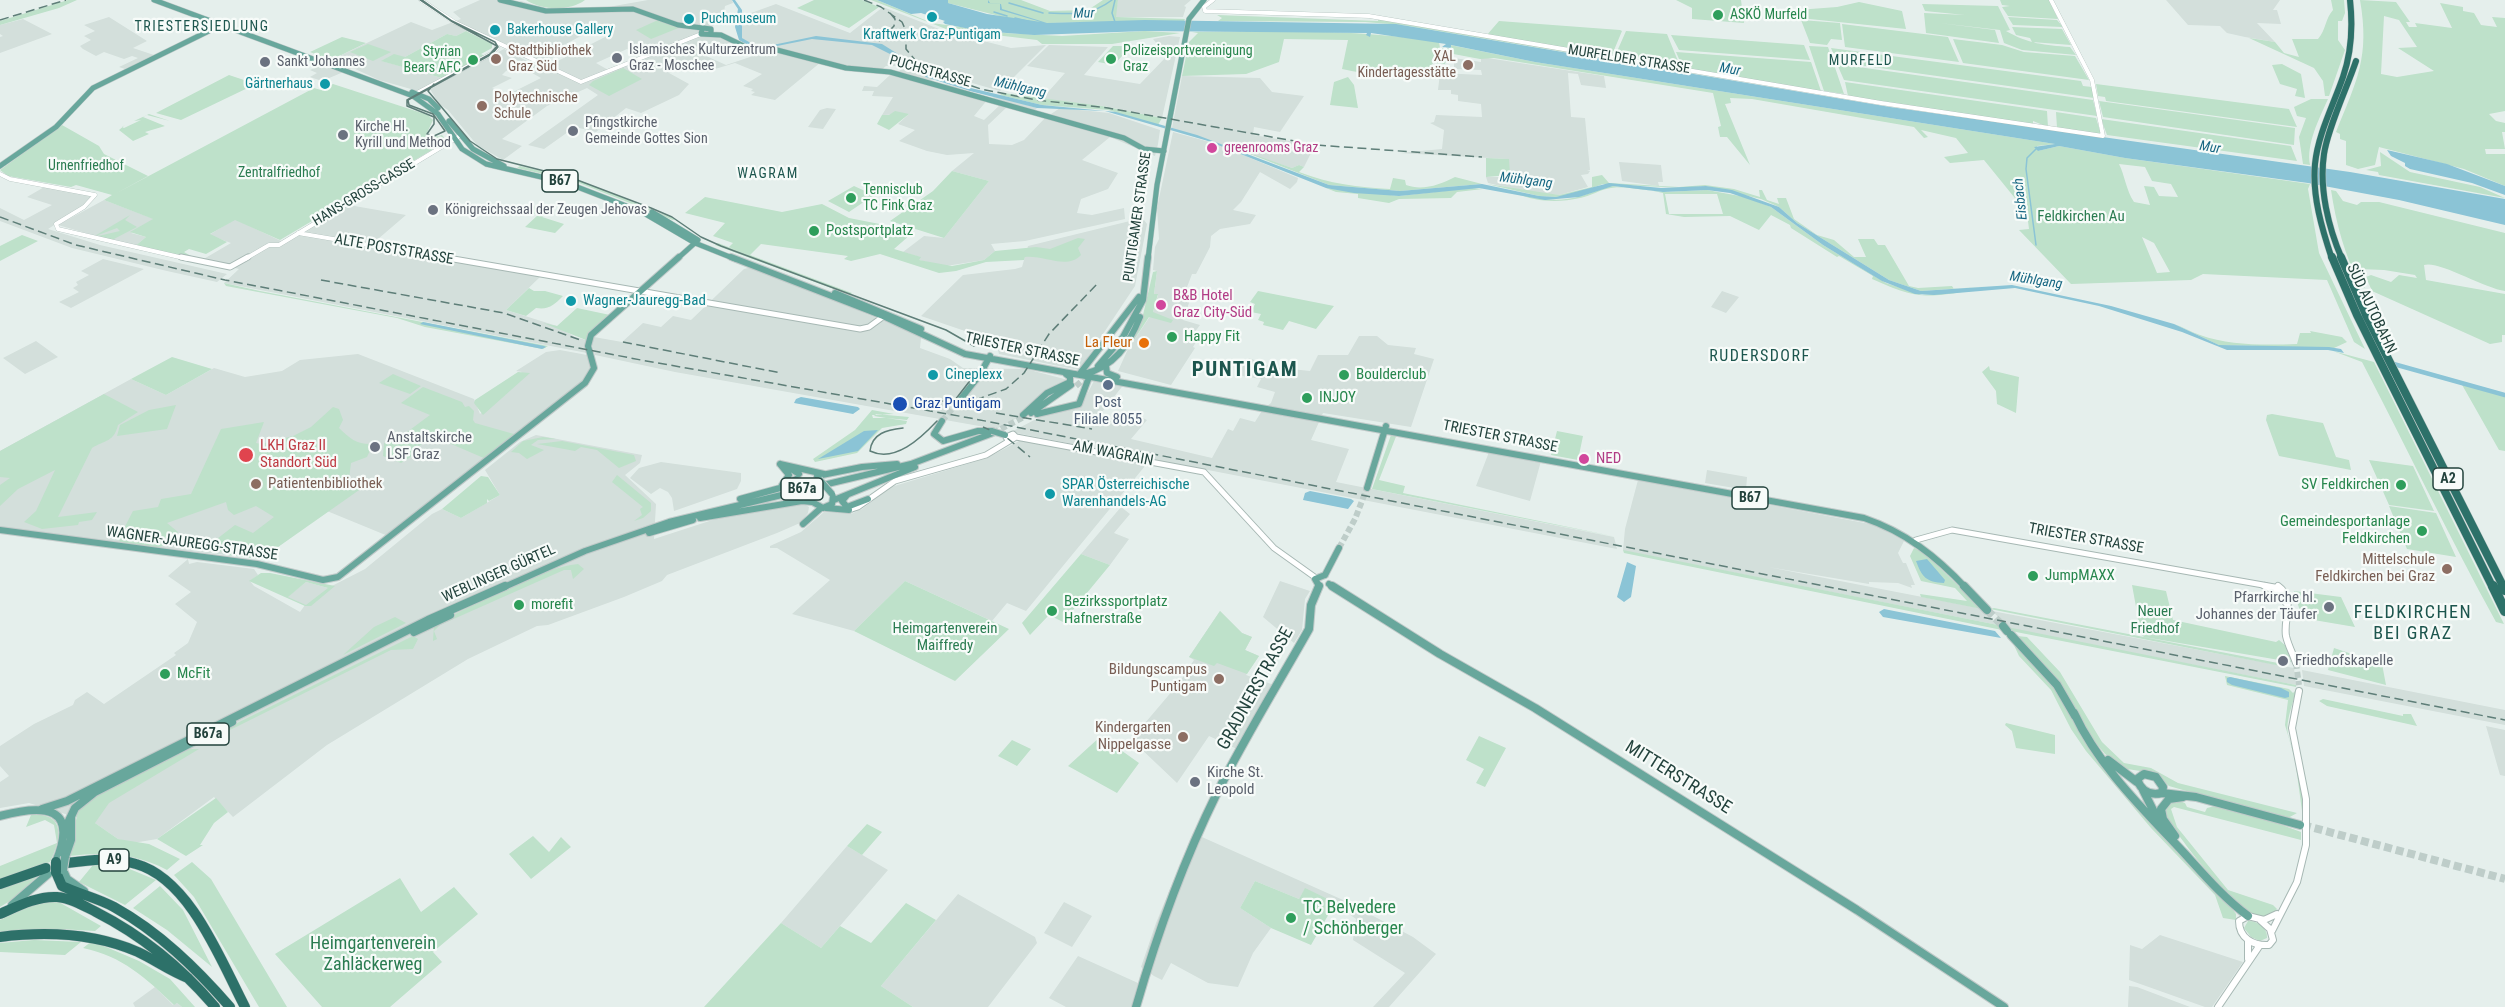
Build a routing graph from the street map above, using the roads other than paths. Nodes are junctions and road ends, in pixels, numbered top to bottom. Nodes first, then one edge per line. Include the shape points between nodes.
1 (154, 0) edge
2 (161, 0) edge
3 (422, 0) edge
4 (500, 0) edge
5 (1203, 0) edge
6 (1213, 0) edge
7 (2050, 0) edge
8 (2350, 0) edge
9 (2355, 0) edge
10 (1189, 16) junction
11 (224, 24) junction
12 (701, 32) junction
13 (497, 45) junction
14 (505, 47) junction
15 (486, 57) junction
16 (586, 81) joint
17 (417, 93) junction
18 (2339, 99) junction
19 (458, 137) junction
20 (1161, 150) junction
21 (0, 166) edge
22 (0, 174) edge
23 (2319, 188) junction
24 (298, 233) junction
25 (696, 242) junction
26 (640, 292) junction
27 (1141, 298) junction
28 (885, 315) junction
29 (990, 358) junction
30 (1099, 366) junction
31 (1064, 373) junction
32 (1086, 375) junction
33 (1117, 377) junction
34 (1072, 384) junction
35 (962, 398) tunnel mouth
36 (1030, 415) junction
37 (942, 420) dead end
38 (1385, 427) junction
39 (1001, 435) junction
40 (1016, 437) joint
41 (935, 457) junction
42 (780, 464) junction
43 (915, 467) junction
44 (836, 473) junction
45 (818, 478) junction
46 (797, 479) junction
47 (1367, 488) tunnel mouth
48 (854, 490) junction
49 (767, 491) junction
50 (833, 499) junction
51 (868, 499) junction
52 (816, 504) junction
53 (849, 510) junction
54 (700, 518) junction
55 (669, 522) junction
56 (0, 530) edge
57 (1916, 540) junction
58 (1339, 548) tunnel mouth
59 (1325, 575) junction
60 (1318, 582) junction
61 (1329, 584) junction
62 (2505, 590) edge
63 (1987, 610) tunnel mouth
64 (2505, 611) edge
65 (419, 627) junction
66 (2007, 631) tunnel mouth
67 (2296, 663) tunnel mouth
68 (2299, 688) tunnel mouth
69 (2074, 712) junction
70 (2140, 782) junction
71 (2159, 790) junction
72 (2208, 800) junction
73 (2152, 808) junction
74 (35, 809) junction
75 (0, 816) edge
76 (71, 816) junction
77 (66, 825) junction
78 (2300, 825) tunnel mouth
79 (2166, 832) junction
80 (2184, 851) junction
81 (57, 865) junction
82 (0, 884) edge
83 (2278, 913) junction
84 (0, 914) edge
85 (2244, 917) junction
86 (2260, 920) junction
87 (2272, 931) junction
88 (0, 937) edge
89 (2248, 940) junction
90 (2260, 945) junction
91 (2248, 961) junction
92 (188, 978) junction
93 (215, 1007) edge
94 (230, 1007) edge
95 (245, 1007) edge
96 (1136, 1007) edge
97 (2004, 1007) edge
98 (2218, 1007) edge

1 - 11 main road, TRIESTER STRASSE / B67
2 - 11 main road, TRIESTER STRASSE / B67
3 - 13 street
4 - 12 main road, PUCHSTRASSE via 546,11 633,9
5 - 10 main road
5 - 10 main road
6 - 7 street, MURFELDER STRASSE via 1204,10 1369,16 2103,136 2092,80
8 - 18 highway, SÜD AUTOBAHN / A2 via 2353,46
9 - 18 highway, SÜD AUTOBAHN / A2 via 2358,47
10 - 20 main road, PUNTIGAMER STRASSE
11 - 17 main road, TRIESTER STRASSE / B67
11 - 19 main road, TRIESTER STRASSE / B67 via 413,96 438,114
11 - 21 main road via 90,90 56,127
12 - 16 street
12 - 20 main road, PUCHSTRASSE via 727,37 750,49 777,50 846,68 897,74
13 - 14 street
13 - 15 street
14 - 15 street
14 - 16 street via 576,81
15 - 17 street
17 - 19 main road, TRIESTER STRASSE / B67 via 429,99
18 - 23 highway, SÜD AUTOBAHN / A2 via 2319,166
19 - 24 street, HANS-GROSS-GASSE
19 - 25 main road, TRIESTER STRASSE / B67 via 499,164 575,182 656,214
20 - 27 main road, PUNTIGAMER STRASSE via 1150,203
22 - 24 street via 95,195 84,207 56,224 58,229 227,267
23 - 62 highway, SÜD AUTOBAHN / A2 via 2341,259 2383,350
23 - 64 highway, SÜD AUTOBAHN / A2 via 2318,212 2332,257
24 - 26 street, ALTE POSTSTRASSE
25 - 26 main road, WAGNER-JAUREGG-STRASSE
25 - 28 main road, TRIESTER STRASSE / B67
26 - 28 street, ALTE POSTSTRASSE via 860,329
26 - 56 main road, WAGNER-JAUREGG-STRASSE via 590,336 588,346 594,370 585,383 335,579 323,580 257,564
27 - 30 main road, PUNTIGAMER STRASSE
27 - 30 main road via 1138,321 1127,345
27 - 32 main road
28 - 29 main road, TRIESTER STRASSE / B67 via 948,348
29 - 31 main road, TRIESTER STRASSE / B67
29 - 32 main road, TRIESTER STRASSE / B67
29 - 35 main road via 979,380
30 - 32 main road
30 - 33 main road
31 - 32 main road, TRIESTER STRASSE / B67
31 - 34 main road
32 - 33 main road, TRIESTER STRASSE / B67
32 - 34 main road
32 - 36 main road via 1078,404
32 - 38 main road, TRIESTER STRASSE / B67
33 - 38 main road, TRIESTER STRASSE / B67
34 - 36 main road
34 - 36 main road
37 - 39 main road via 934,434 943,441 953,441 977,430
38 - 47 main road
38 - 57 main road, TRIESTER STRASSE / B67 via 1870,516 1901,528
39 - 40 street via 1014,441
39 - 41 main road, WEBLINGER GÜRTEL / B67a
39 - 43 main road, WEBLINGER GÜRTEL / B67a
39 - 51 street via 986,455 895,481
40 - 60 street, AM WAGRAIN via 1195,469 1209,476 1275,548
41 - 44 main road
41 - 55 main road, WEBLINGER GÜRTEL / B67a
42 - 44 main road via 814,469 821,474
42 - 46 main road
42 - 49 main road via 788,472 788,479
43 - 48 main road
43 - 54 main road, WEBLINGER GÜRTEL / B67a
44 - 45 main road
45 - 46 main road via 808,472
45 - 50 main road, bridge
46 - 49 main road
46 - 52 main road, bridge
48 - 50 main road
48 - 51 main road via 843,499 843,505 853,506
49 - 55 main road
50 - 52 main road
50 - 53 main road via 839,508
51 - 53 street
52 - 53 main road
52 - 54 main road via 802,501
54 - 65 main road, WEBLINGER GÜRTEL / B67a via 586,555
55 - 65 main road, WEBLINGER GÜRTEL / B67a via 548,566
57 - 63 main road, B67
57 - 67 street, TRIESTER STRASSE via 1952,530 2252,581 2276,591 2288,605 2286,635
58 - 59 main road
59 - 60 main road
59 - 61 main road
60 - 61 main road
60 - 96 main road, GRADNERSTRASSE via 1309,629 1218,792 1166,912
61 - 97 main road, MITTERSTRASSE via 1440,654 1551,717
65 - 74 main road, WEBLINGER GÜRTEL / B67a via 67,801
65 - 76 main road, WEBLINGER GÜRTEL / B67a via 108,785 80,803
66 - 69 main road via 2057,685
68 - 83 street via 2292,728 2306,799 2306,845 2297,882
69 - 70 main road via 2095,747
69 - 79 main road via 2090,746
70 - 71 main road
70 - 71 main road via 2152,775
70 - 73 main road
71 - 72 main road
71 - 73 main road
72 - 78 main road
72 - 80 main road via 2178,797 2163,804 2162,817
73 - 79 main road
74 - 75 main road, WEBLINGER GÜRTEL
74 - 77 main road via 59,815
76 - 77 main road, WEBLINGER GÜRTEL / B67a
76 - 81 main road via 71,840
77 - 81 main road, WEBLINGER GÜRTEL via 65,845
79 - 80 main road
80 - 85 main road
81 - 82 highway, A9
81 - 84 main road
81 - 94 highway via 62,886 128,916 185,960
81 - 95 highway, A9 via 121,861 158,874 190,910
83 - 86 street
83 - 87 street
84 - 92 highway via 28,902 59,897 73,900 156,948
85 - 86 street
85 - 89 street via 2239,930
86 - 87 street
87 - 90 street via 2271,944
88 - 92 highway via 40,933 99,938 141,953
89 - 90 street
89 - 91 street
90 - 91 street
91 - 98 street
92 - 93 highway

